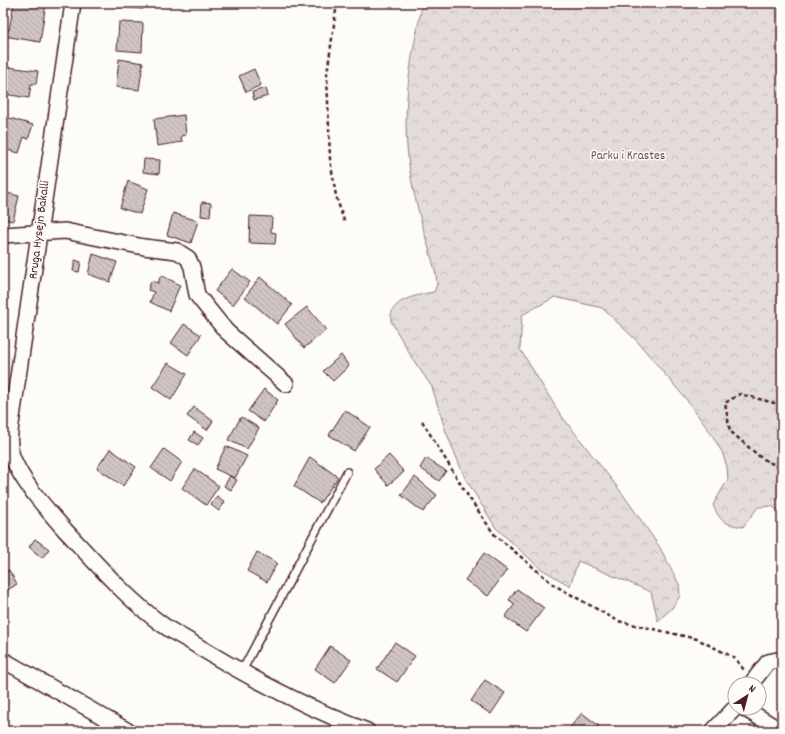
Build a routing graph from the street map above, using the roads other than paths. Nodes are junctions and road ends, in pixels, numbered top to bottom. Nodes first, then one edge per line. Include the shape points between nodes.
1 (73, 3) edge
2 (38, 232) junction
3 (3, 235) edge
4 (286, 384) dead end
5 (347, 472) dead end
6 (782, 659) edge
7 (3, 660) edge
8 (242, 671) junction
9 (757, 676) edge
10 (727, 716) edge
11 (757, 716) edge
12 (128, 731) edge
13 (367, 731) edge
14 (713, 731) edge
15 (780, 731) edge

1 - 2 street, Rruga Hysejn Bakalli
2 - 3 street
2 - 4 street via 65,230 177,251 188,258 197,295 226,331
2 - 8 street, Rruga Hysejn Bakalli via 35,271 11,428 12,456 26,482 52,515 130,596 163,625
5 - 8 lane
6 - 9 street via 768,662
7 - 12 street
8 - 13 street via 329,716
10 - 14 street
11 - 15 street

